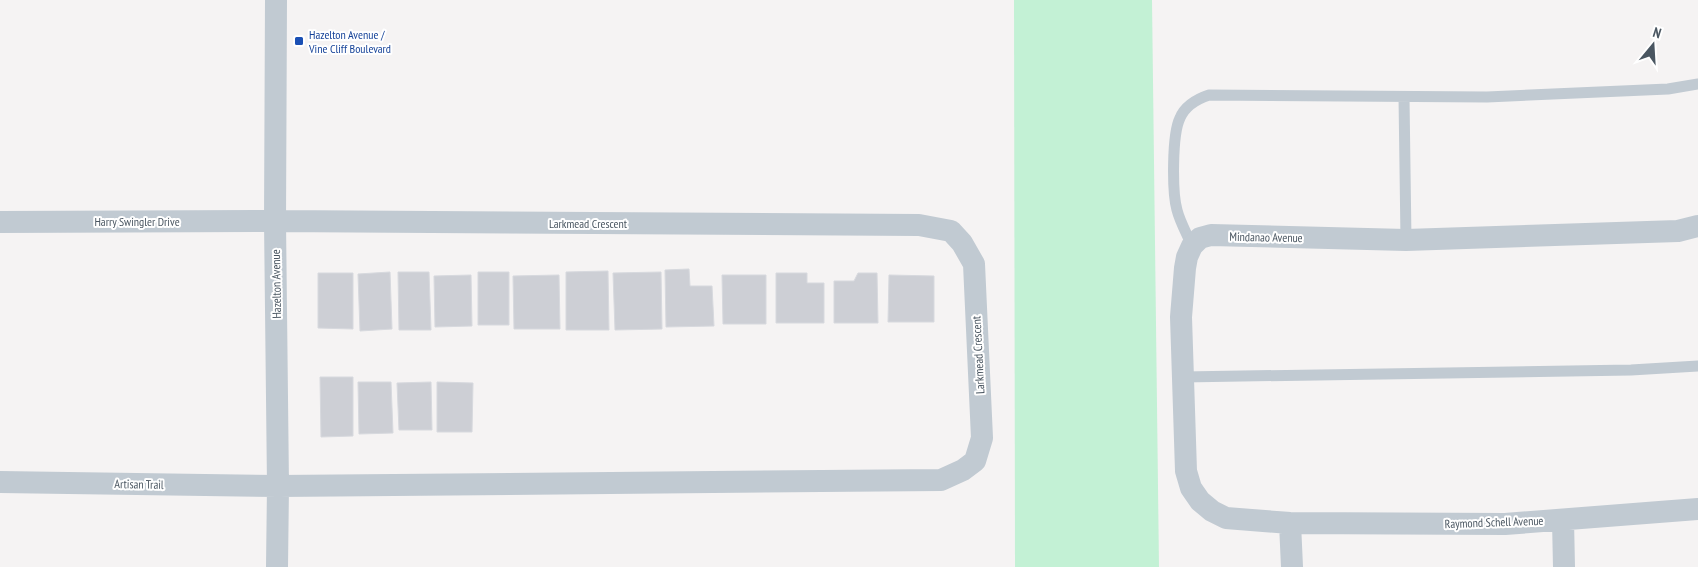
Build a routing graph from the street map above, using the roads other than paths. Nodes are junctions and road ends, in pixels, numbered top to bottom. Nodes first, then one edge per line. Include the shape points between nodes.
1 (276, 0) edge
2 (1698, 84) edge
3 (1404, 96) junction
4 (275, 221) junction
5 (0, 222) edge
6 (1698, 226) edge
7 (1406, 240) junction
8 (1192, 246) junction
9 (1698, 366) edge
10 (1183, 377) junction
11 (0, 482) edge
12 (278, 486) junction
13 (1698, 509) edge
14 (1563, 520) junction
15 (1290, 523) junction
16 (277, 567) edge
17 (1292, 567) edge
18 (1564, 567) edge

1 - 4 street, Hazelton Avenue
2 - 3 lane via 1668,90 1487,97
3 - 7 lane
3 - 8 lane via 1209,95 1190,105 1180,116 1176,127 1174,185 1177,210
4 - 5 street, Harry Swingler Drive
4 - 12 street, Hazelton Avenue
4 - 12 street, Larkmead Crescent via 919,225 951,231 974,264 982,438 975,461 941,480
6 - 7 street, Mindanao Avenue via 1678,231
7 - 8 street, Mindanao Avenue via 1211,235 1200,238
8 - 10 street via 1187,257 1181,317
9 - 10 lane via 1631,370
10 - 15 street via 1186,471 1191,488 1200,501 1226,518
11 - 12 street, Artisan Trail
12 - 16 street, Hazelton Avenue
13 - 14 street, Raymond Schell Avenue
14 - 15 street, Raymond Schell Avenue via 1505,524
14 - 18 street
15 - 17 street

